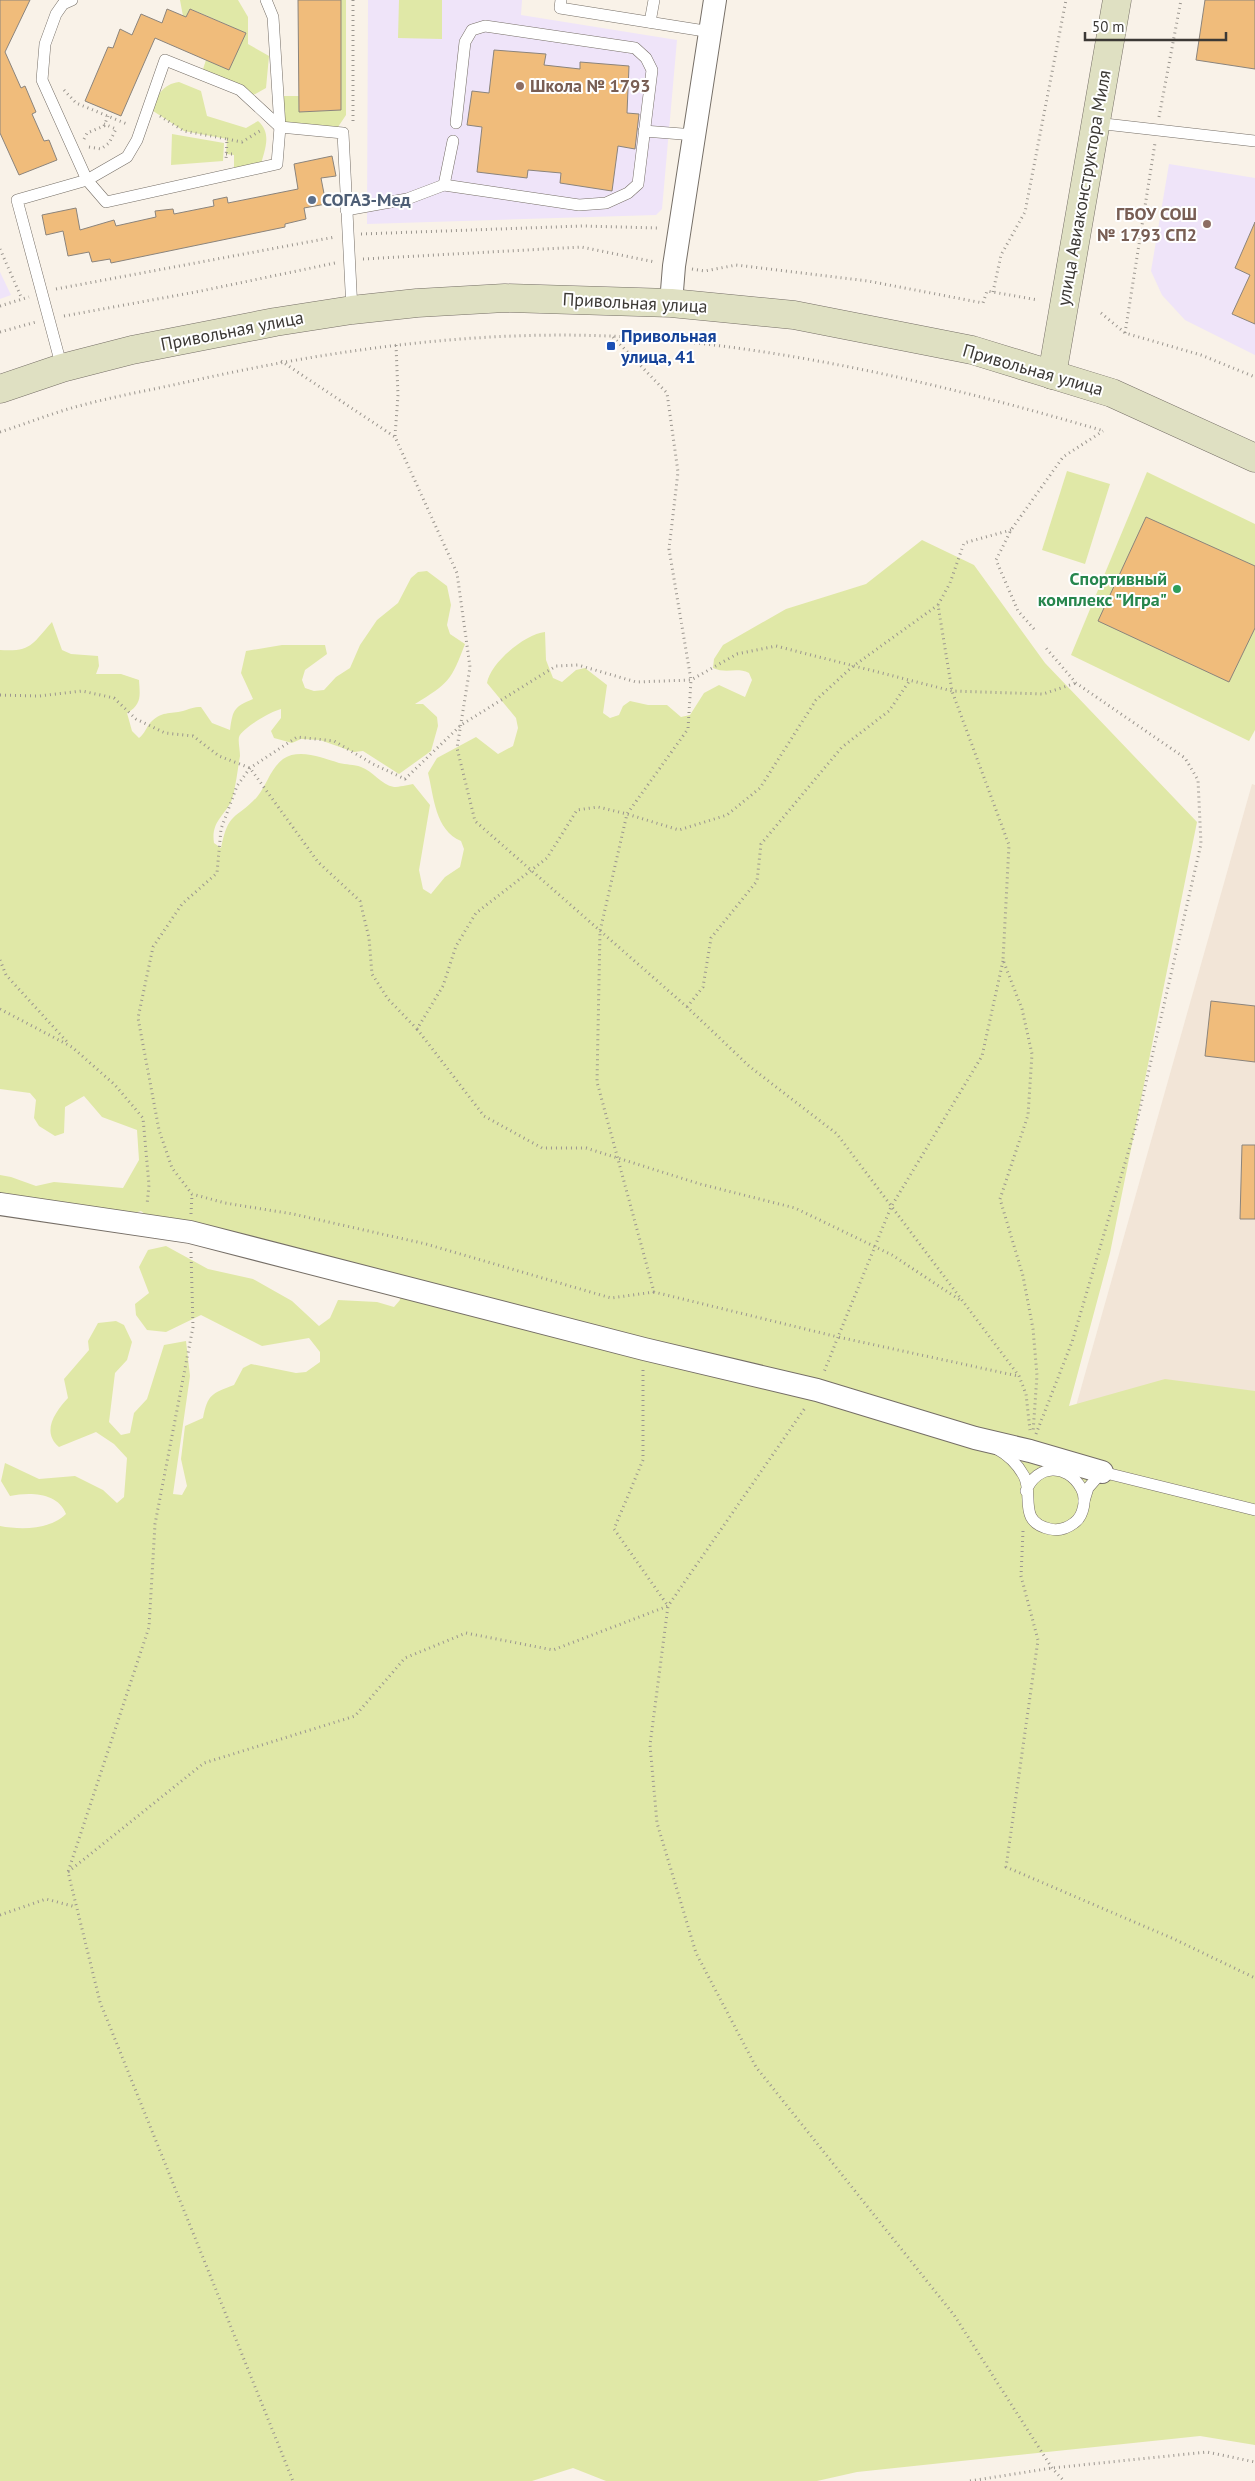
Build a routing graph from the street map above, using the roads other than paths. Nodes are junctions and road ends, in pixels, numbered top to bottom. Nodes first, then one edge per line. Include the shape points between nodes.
1 (72, 0) edge
2 (266, 0) edge
3 (561, 0) edge
4 (654, 0) edge
5 (715, 0) edge
6 (1117, 0) edge
7 (650, 22) junction
8 (711, 32) junction
9 (1096, 122) junction
10 (456, 123) dead end
11 (278, 125) junction
12 (644, 131) junction
13 (695, 135) junction
14 (453, 141) dead end
15 (1255, 141) edge
16 (87, 180) junction
17 (444, 185) junction
18 (346, 210) junction
19 (672, 303) junction
20 (352, 310) junction
21 (62, 368) junction
22 (1052, 375) junction
23 (0, 390) edge
24 (1255, 458) edge
25 (0, 1204) edge
26 (975, 1438) junction
27 (1102, 1472) junction
28 (1026, 1491) junction
29 (1084, 1502) junction
30 (1255, 1510) edge

1 - 16 lane via 63,4 56,14 45,44 42,80
2 - 11 lane via 273,17
3 - 7 lane via 560,8
4 - 7 lane
5 - 8 street
6 - 9 main road, улица Авиаконструктора Миля
7 - 8 lane
8 - 13 street
9 - 15 lane
9 - 22 main road, улица Авиаконструктора Миля
10 - 12 lane via 465,42 472,30 485,26 635,48 646,58 652,70
11 - 16 lane via 277,164 106,202
11 - 16 lane via 240,90 165,60 137,140 127,156
11 - 18 lane via 343,133
12 - 13 lane
12 - 17 lane via 638,184 628,193 606,203 579,205
13 - 19 street via 674,266
14 - 17 lane
16 - 21 lane via 17,200
17 - 18 lane via 407,199
18 - 20 lane
19 - 20 main road, Привольная улица via 505,298
19 - 22 main road, Привольная улица via 794,314 972,350
20 - 21 main road, Привольная улица via 132,350
21 - 23 main road, Привольная улица
22 - 24 main road, Привольная улица via 1112,393
25 - 26 street via 190,1232 644,1349 817,1390
26 - 27 street
26 - 28 lane via 1002,1451 1015,1463 1025,1478
27 - 29 lane via 1088,1488
27 - 30 lane
28 - 29 lane via 1038,1474 1060,1470 1072,1476 1082,1490
28 - 29 lane via 1026,1505 1031,1517 1047,1529 1067,1528 1078,1520

